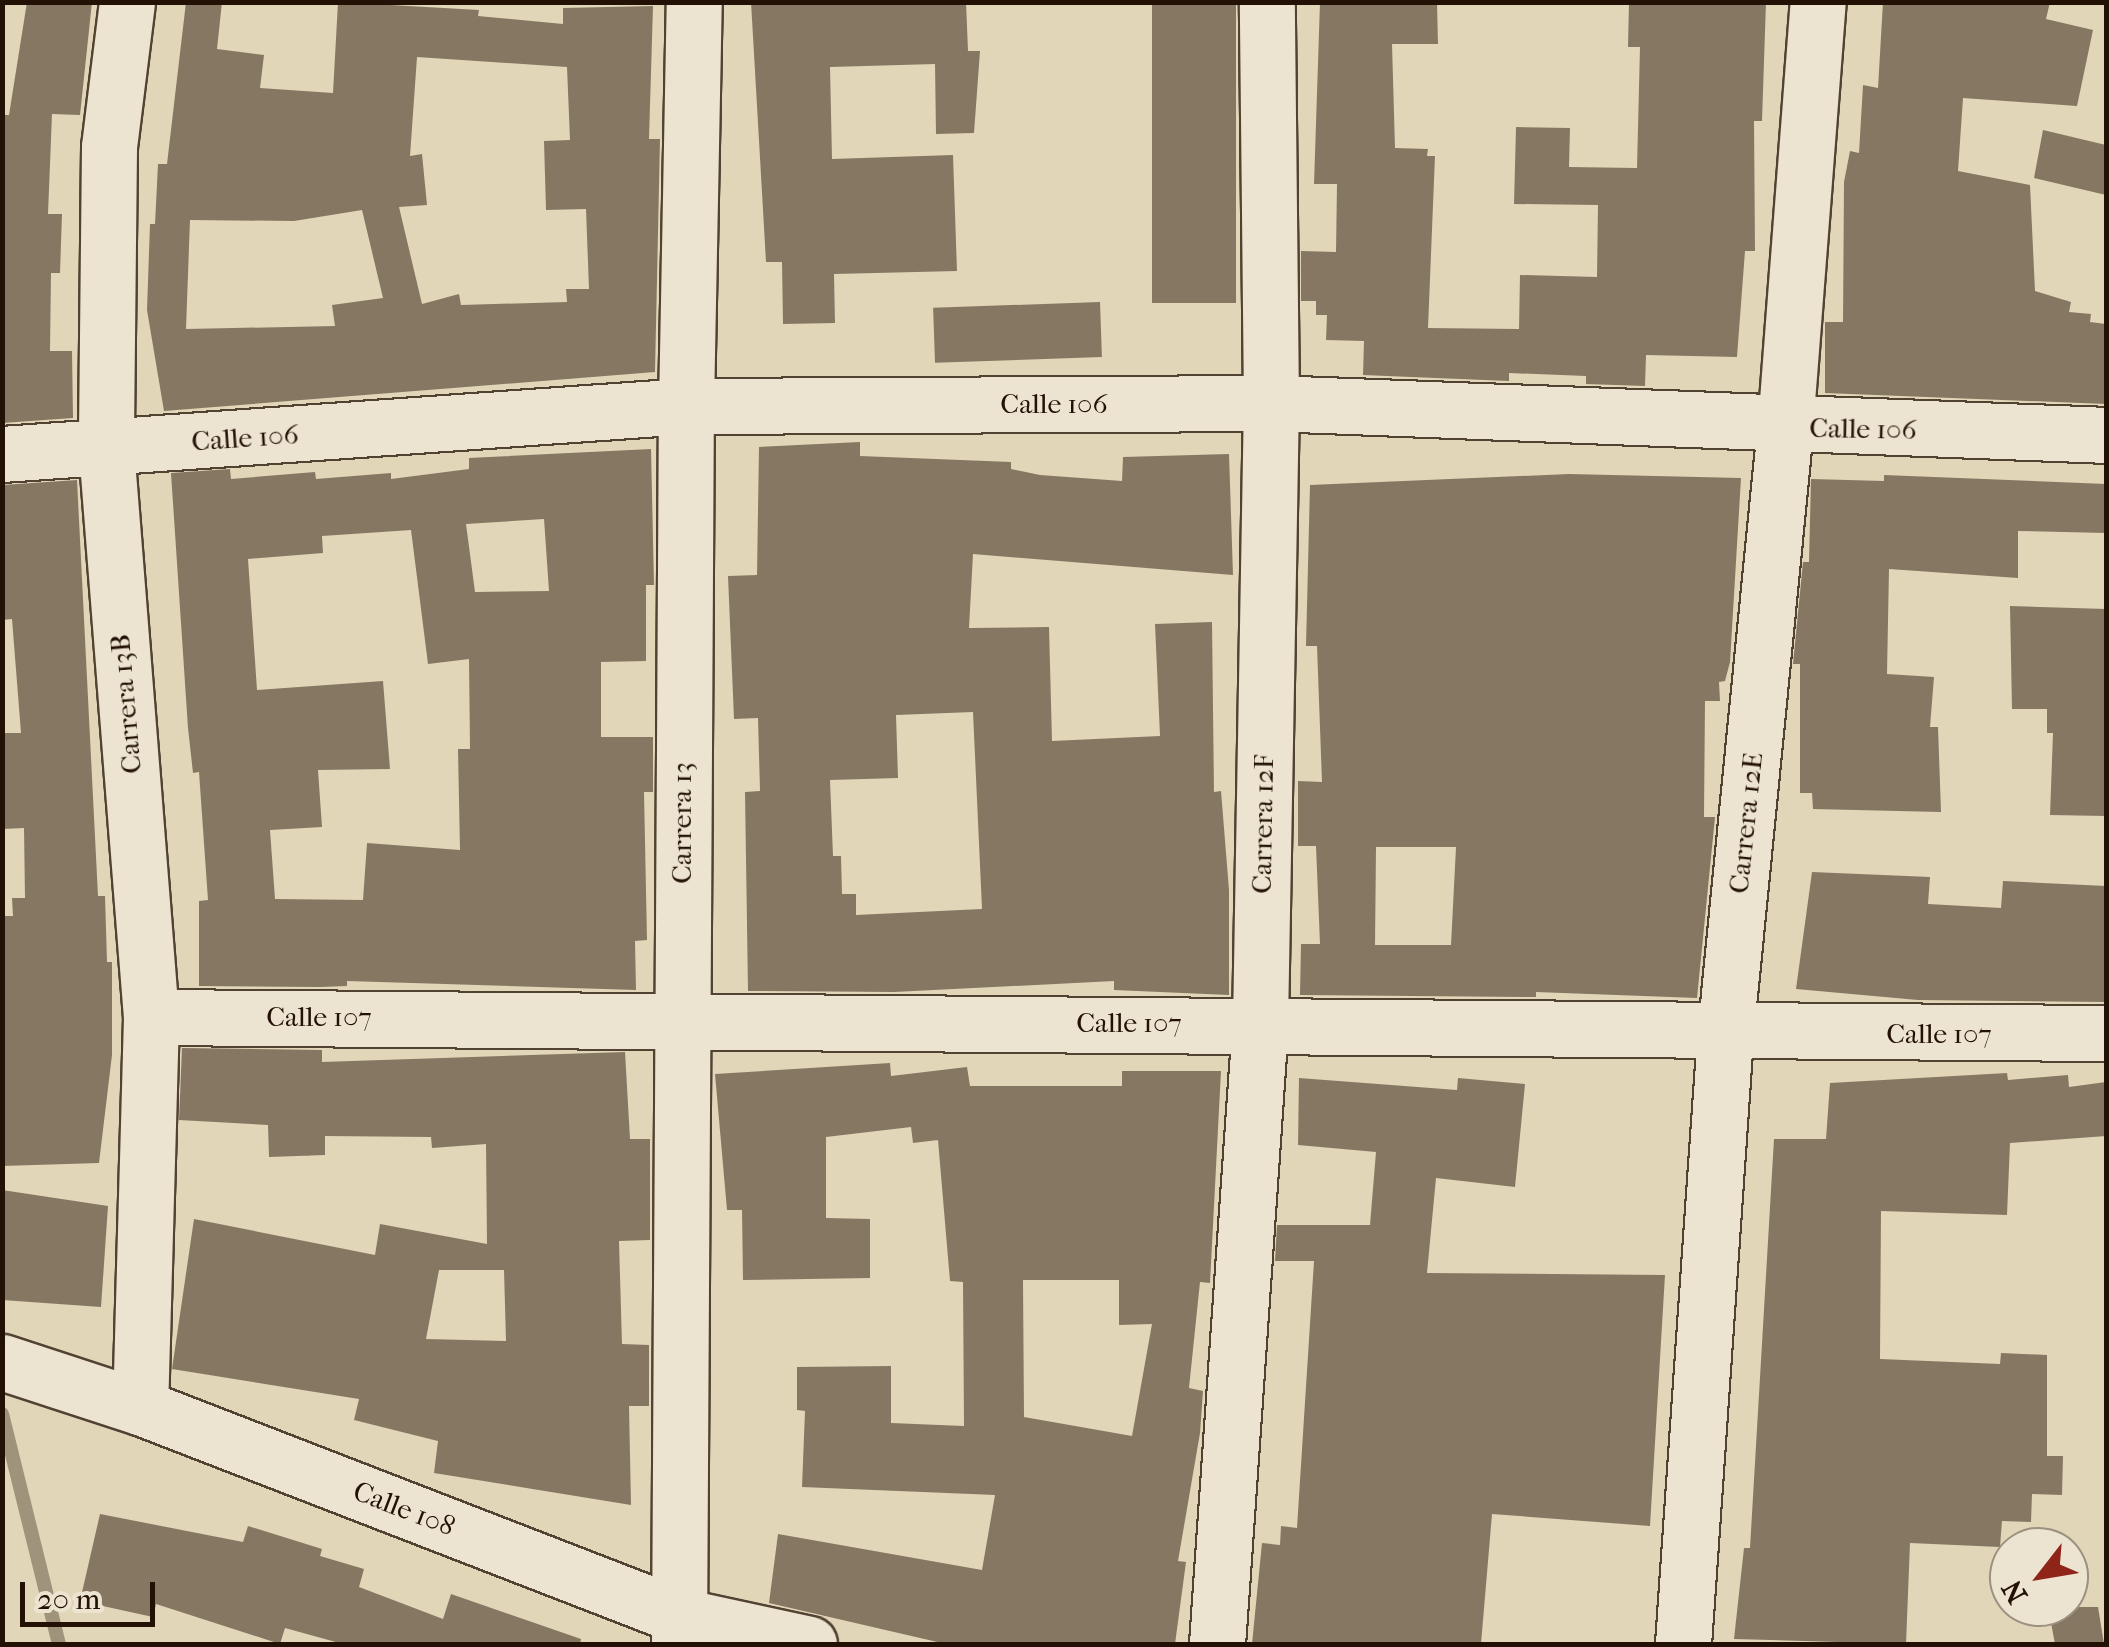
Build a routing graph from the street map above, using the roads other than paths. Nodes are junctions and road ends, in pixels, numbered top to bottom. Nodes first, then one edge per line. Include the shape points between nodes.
1 (127, 2) edge
2 (694, 2) edge
3 (1266, 2) edge
4 (1818, 2) edge
5 (1271, 403) junction
6 (686, 406) junction
7 (1785, 428) junction
8 (2106, 435) edge
9 (106, 448) junction
10 (2, 454) edge
11 (152, 1017) junction
12 (680, 1019) junction
13 (1260, 1024) junction
14 (2106, 1033) edge
15 (1726, 1034) junction
16 (2, 1362) edge
17 (140, 1407) junction
18 (679, 1630) edge
19 (808, 1644) edge
20 (1217, 1644) edge
21 (1683, 1644) edge

1 - 9 street, Carrera 13B via 109,148
2 - 6 street, Carrera 13
3 - 5 street, Carrera 12F
4 - 7 street, Carrera 12E
5 - 6 street, Calle 106
5 - 7 street, Calle 106
5 - 13 street, Carrera 12F
6 - 9 street, Calle 106
6 - 12 street, Carrera 13
7 - 8 street, Calle 106
7 - 15 street, Carrera 12E
9 - 10 street, Calle 106
9 - 11 street, Carrera 13B
11 - 12 street, Calle 107
11 - 17 street, Carrera 13B
12 - 13 street, Calle 107
12 - 18 street, Carrera 13
13 - 15 street, Calle 107
13 - 20 street, Carrera 12F
14 - 15 street, Calle 107
15 - 21 street, Carrera 12E
16 - 17 street, Calle 108
17 - 18 street, Calle 108
18 - 19 street, Calle 108

